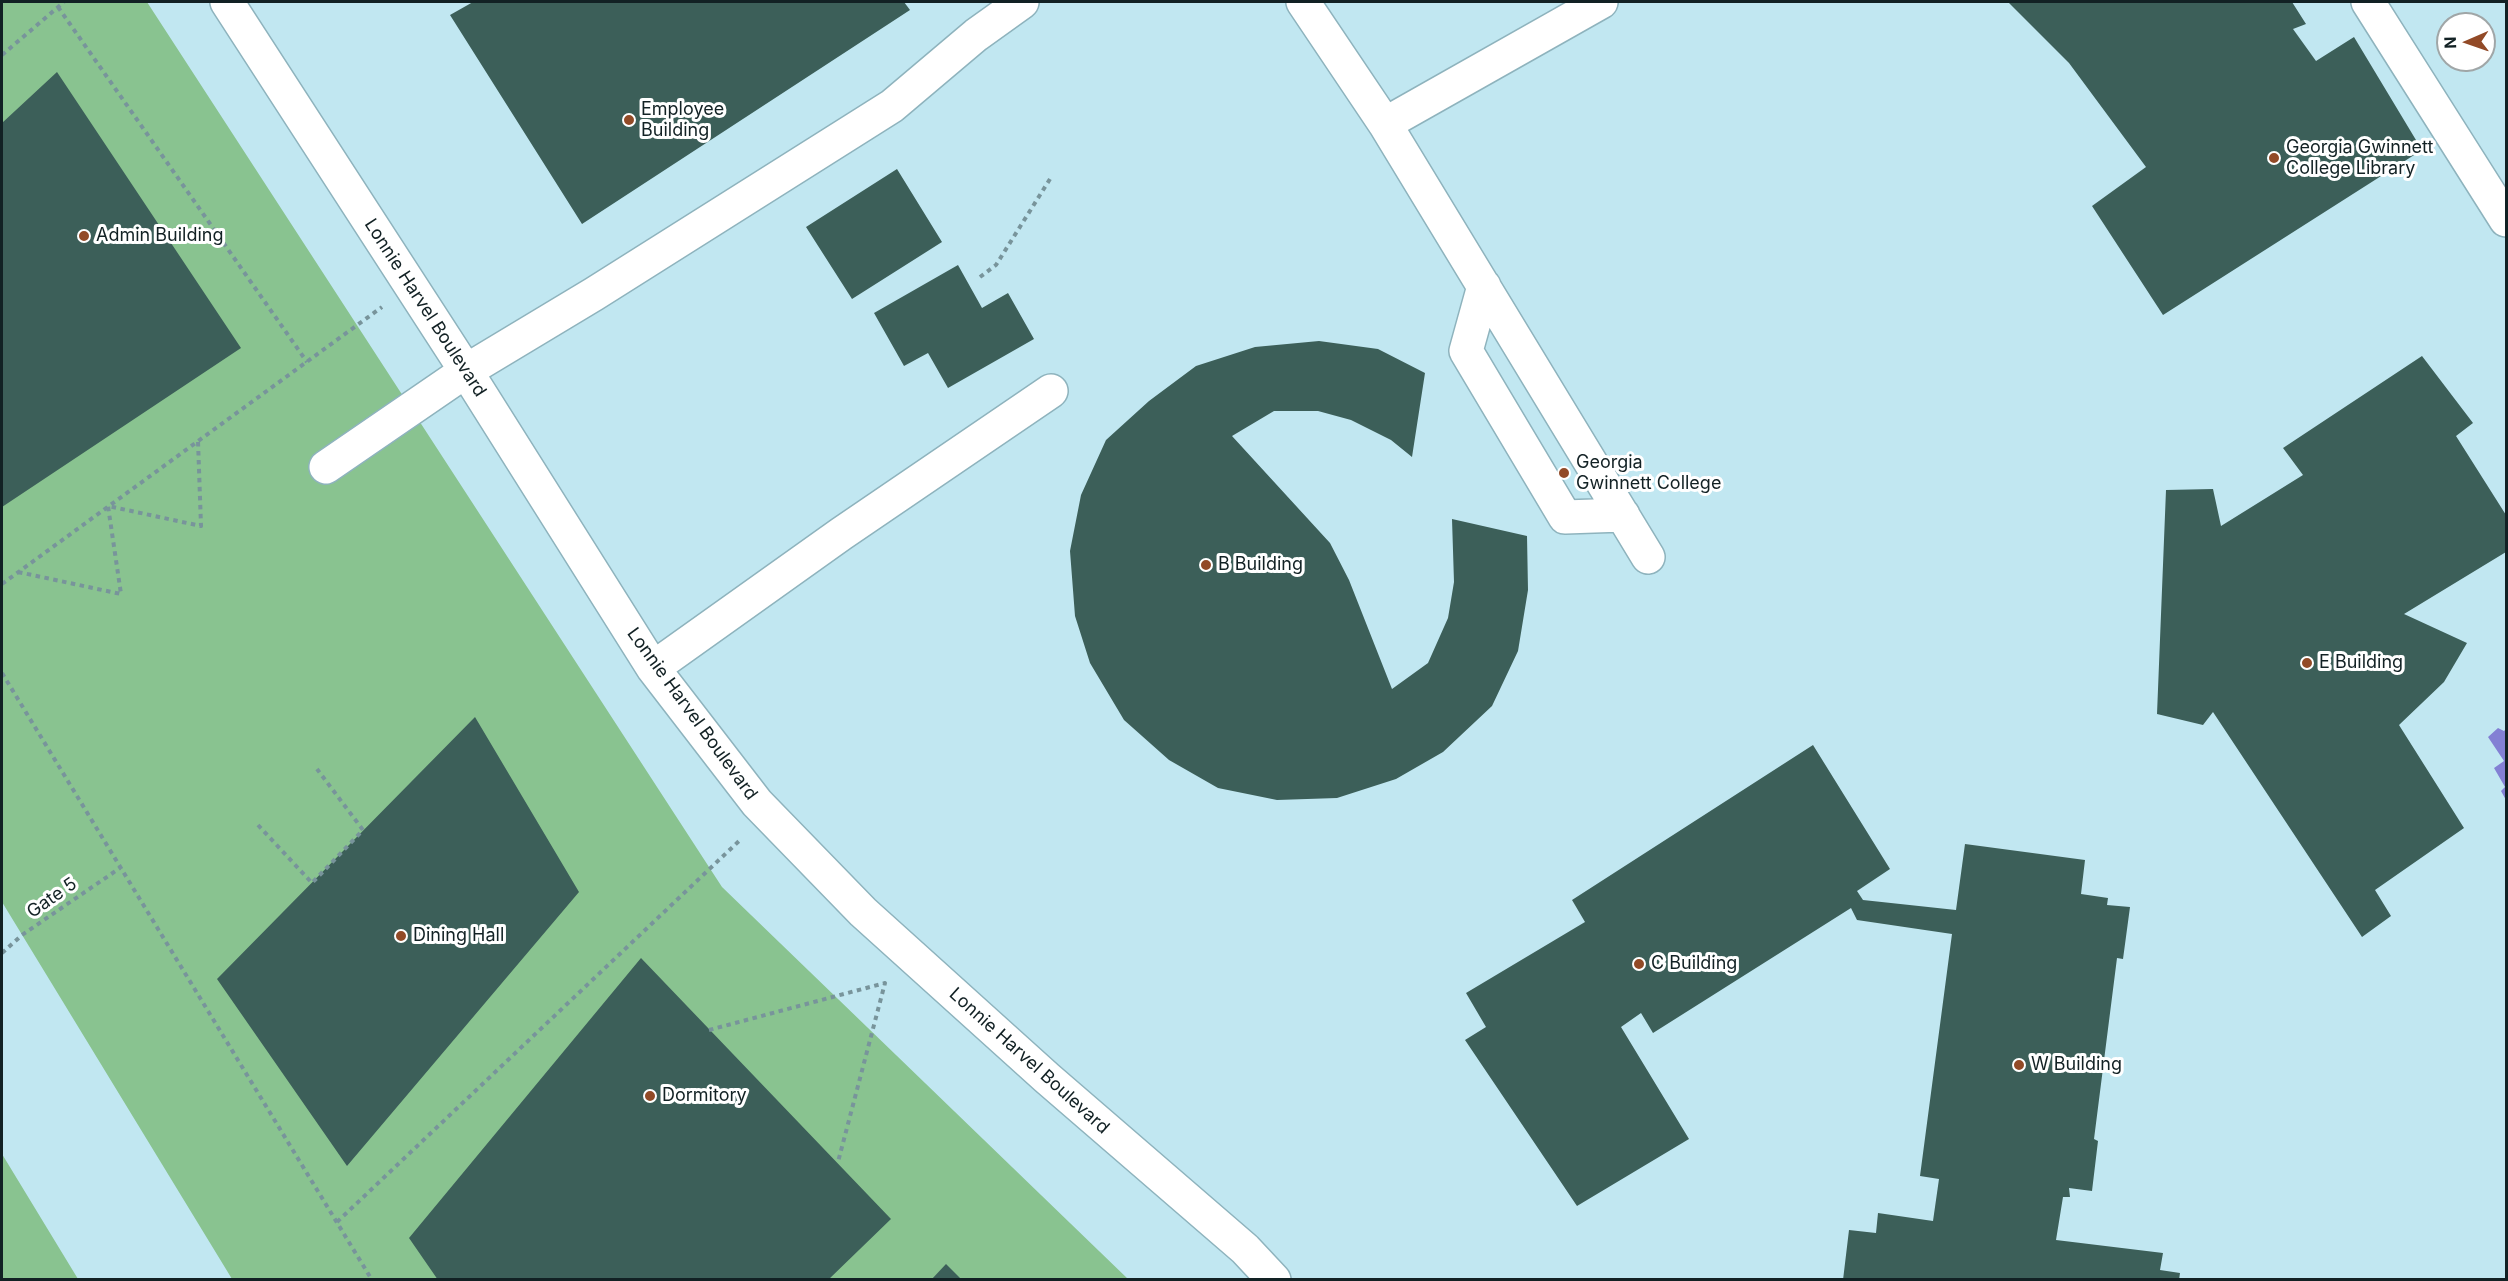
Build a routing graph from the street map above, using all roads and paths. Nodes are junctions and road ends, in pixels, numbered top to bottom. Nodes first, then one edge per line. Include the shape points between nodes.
1 (64, 2) edge
2 (227, 2) edge
3 (1022, 2) edge
4 (1303, 2) edge
5 (1600, 2) edge
6 (2368, 2) edge
7 (58, 7) junction
8 (2, 55) edge
9 (1385, 124) junction
10 (1050, 179) dead end
11 (2506, 220) edge
12 (980, 277) dead end
13 (1484, 286) junction
14 (383, 306) dead end
15 (307, 362) junction
16 (466, 371) junction
17 (1051, 391) dead end
18 (198, 441) junction
19 (326, 467) dead end
20 (108, 506) junction
21 (1623, 515) junction
22 (1648, 556) dead end
23 (17, 572) junction
24 (2, 584) edge
25 (653, 668) junction
26 (2, 674) edge
27 (317, 769) dead end
28 (258, 825) dead end
29 (739, 841) dead end
30 (120, 868) junction
31 (2, 953) edge
32 (709, 1030) dead end
33 (838, 1162) dead end
34 (337, 1222) junction
35 (372, 1280) edge
36 (1274, 1280) edge

1 - 7 path
2 - 16 street, Lonnie Harvel Boulevard
3 - 16 street via 892,106
4 - 9 street
5 - 9 street
6 - 11 street
7 - 8 path
7 - 15 path
9 - 13 street
10 - 12 path via 996,265
13 - 21 street
13 - 21 street via 1467,351 1565,518
14 - 15 path
15 - 18 path
16 - 19 street
16 - 25 street, Lonnie Harvel Boulevard
17 - 25 street
18 - 20 path
18 - 20 path via 201,526
20 - 23 path
20 - 23 path via 121,594
21 - 22 street
23 - 24 path
25 - 36 street, Lonnie Harvel Boulevard via 757,803 863,912 1245,1249
26 - 30 path
27 - 28 path via 363,830 312,883
29 - 34 path
30 - 31 path, Gate 5
30 - 34 path
32 - 33 path via 885,983
34 - 35 path

